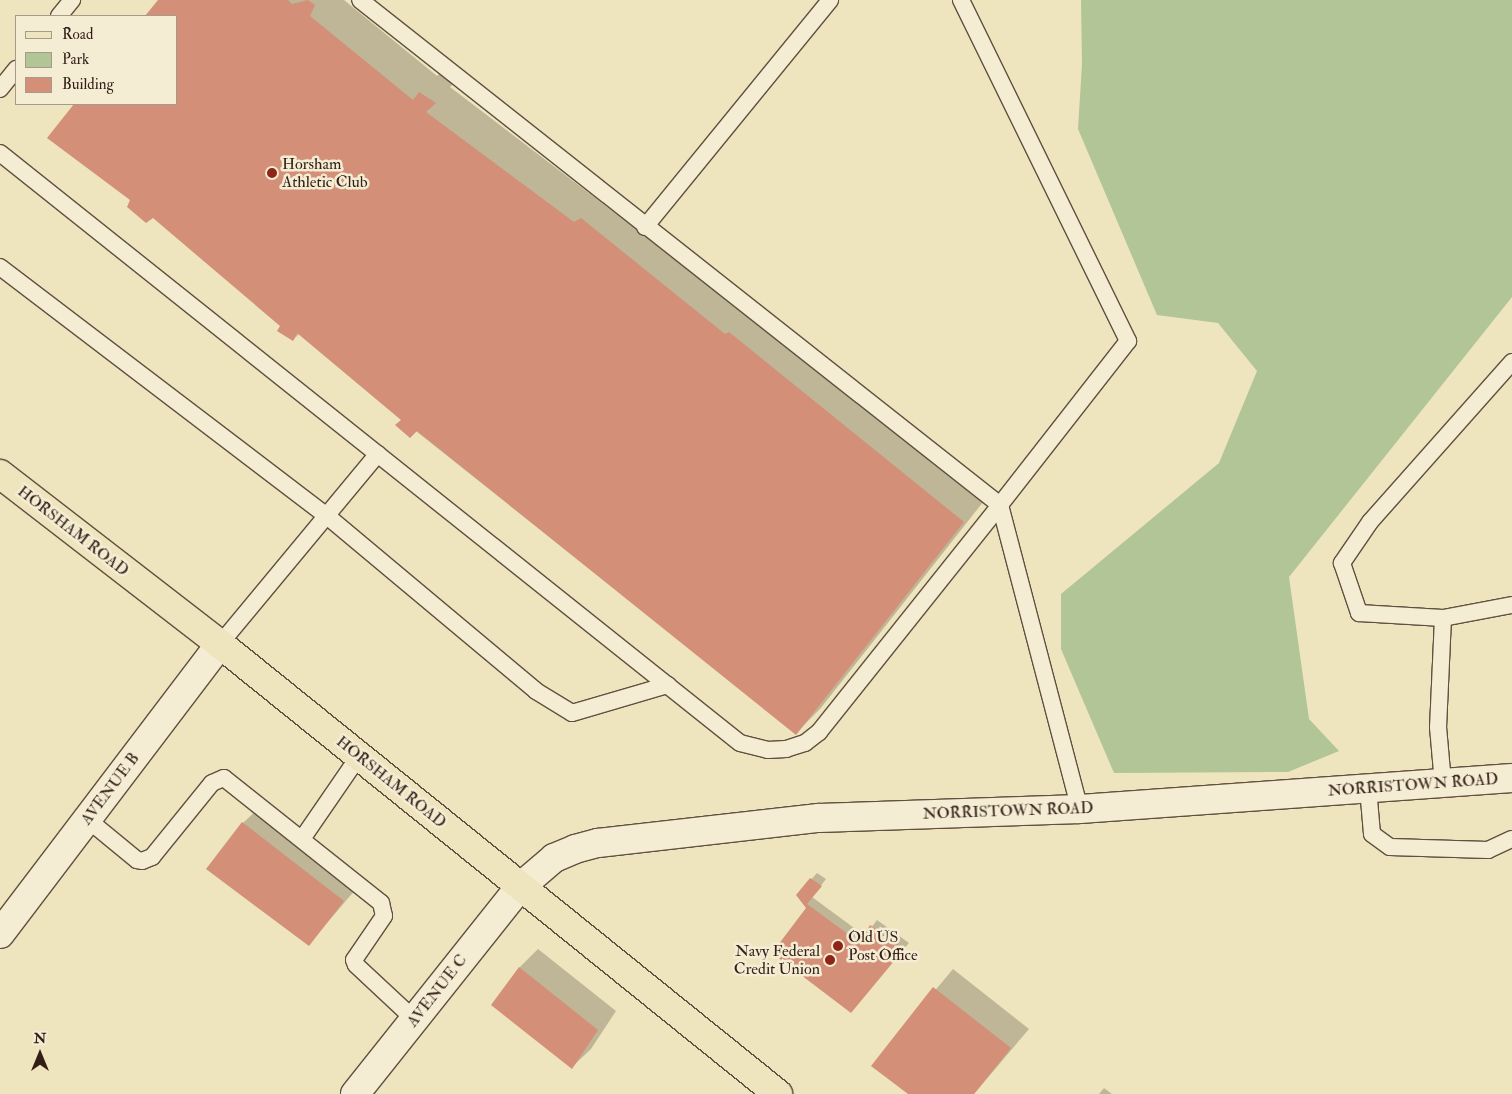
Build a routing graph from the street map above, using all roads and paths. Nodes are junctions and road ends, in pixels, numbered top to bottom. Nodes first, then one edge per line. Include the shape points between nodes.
1 (72, 0) edge
2 (360, 0) edge
3 (830, 0) edge
4 (961, 0) edge
5 (60, 15) edge
6 (15, 70) edge
7 (0, 89) edge
8 (0, 153) edge
9 (645, 227) junction
10 (0, 267) edge
11 (1512, 362) edge
12 (378, 454) junction
13 (0, 474) edge
14 (1000, 505) junction
15 (327, 516) junction
16 (1512, 605) edge
17 (1443, 618) junction
18 (220, 644) junction
19 (668, 686) junction
20 (359, 756) junction
21 (1512, 778) edge
22 (1443, 783) junction
23 (1368, 788) junction
24 (1080, 809) junction
25 (87, 819) junction
26 (1512, 839) edge
27 (302, 840) junction
28 (519, 888) junction
29 (0, 934) edge
30 (414, 1019) junction
31 (355, 1094) edge
32 (778, 1094) edge

1 - 5 lane
2 - 9 lane
3 - 9 lane
4 - 14 lane via 1128,341
6 - 7 lane
8 - 12 lane
9 - 14 lane
10 - 15 lane
11 - 17 lane via 1370,522 1342,563 1359,613
12 - 15 lane
12 - 19 lane
13 - 18 main road, HORSHAM ROAD
14 - 19 lane via 819,732 805,743 768,750 740,743
14 - 24 lane
15 - 18 lane
15 - 19 lane via 536,690 572,712
16 - 17 lane
17 - 22 lane via 1438,727
18 - 20 main road, HORSHAM ROAD
18 - 25 street, AVENUE B
20 - 27 lane
20 - 28 main road, HORSHAM ROAD
21 - 22 street, NORRISTOWN ROAD
22 - 23 street, NORRISTOWN ROAD
23 - 24 street, NORRISTOWN ROAD
23 - 26 lane via 1372,834 1390,847 1488,850
24 - 28 street, NORRISTOWN ROAD via 819,818 598,843 554,858
25 - 27 lane via 142,861 152,857 212,783 224,778
25 - 29 street, AVENUE B
27 - 30 lane via 381,903 384,916 354,960
28 - 30 street, AVENUE C
28 - 32 main road, HORSHAM ROAD
30 - 31 street, AVENUE C

